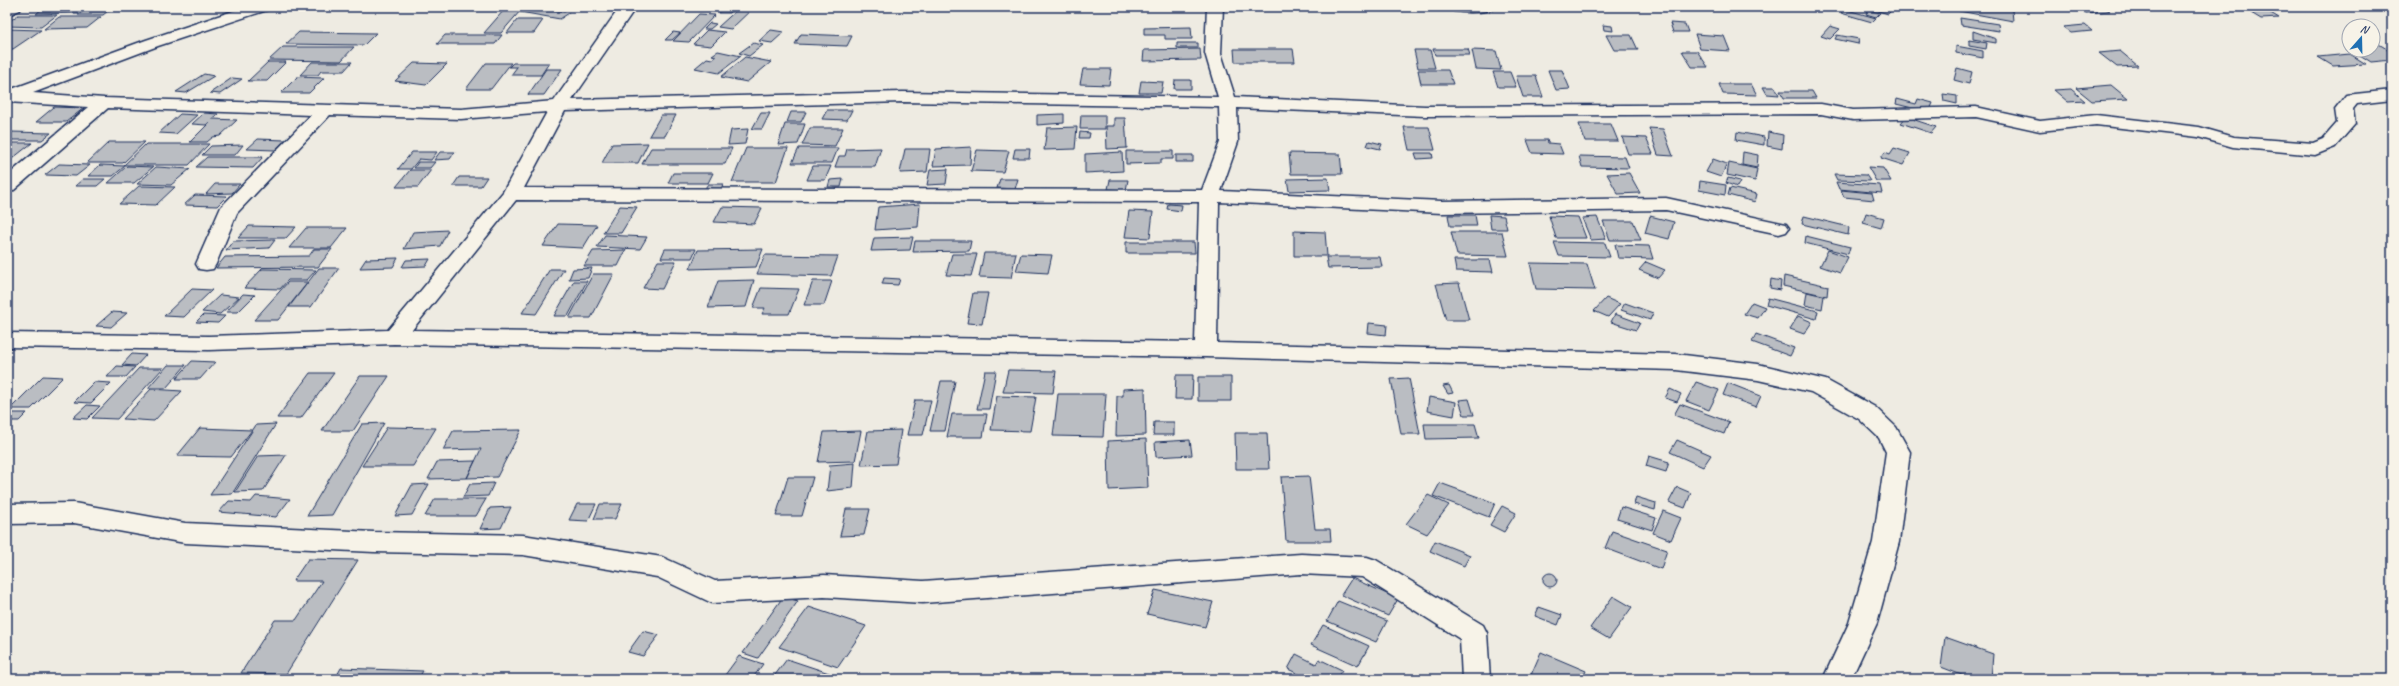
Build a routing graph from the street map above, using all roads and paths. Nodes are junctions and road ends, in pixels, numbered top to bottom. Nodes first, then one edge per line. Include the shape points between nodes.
1 (14, 7) edge
2 (261, 7) edge
3 (628, 7) edge
4 (1215, 7) edge
5 (1454, 7) edge
6 (1487, 7) edge
7 (7, 11) edge
8 (2392, 95) edge
9 (7, 97) edge
10 (1228, 102) junction
11 (104, 103) junction
12 (559, 106) junction
13 (326, 110) junction
14 (7, 186) edge
15 (511, 194) junction
16 (1208, 196) junction
17 (1779, 228) dead end
18 (206, 264) dead end
19 (394, 337) junction
20 (7, 340) edge
21 (1206, 350) junction
22 (7, 514) edge
23 (1476, 679) edge
24 (1837, 679) edge

1 - 7 street
2 - 9 street
3 - 12 street
4 - 10 street via 1213,53
5 - 6 street
8 - 10 street via 2352,99 2344,109 2346,124 2329,143 2315,149 2233,142 2199,132 2133,122 2096,120 2040,126 1976,112 1853,115 1822,109 1425,111
9 - 11 street
10 - 12 street via 903,97
10 - 16 street via 1228,142
11 - 13 street
11 - 14 street
12 - 13 street via 462,114
12 - 15 street
13 - 18 street via 228,210
15 - 16 street
15 - 19 street
16 - 17 street via 1442,207 1666,204
16 - 21 street
19 - 20 street via 209,343
19 - 21 street
21 - 24 street via 1676,362 1758,372 1818,386 1867,413 1888,433 1898,452 1886,542 1863,623
22 - 23 street via 74,513 184,533 374,542 523,545 662,567 712,592 824,586 923,592 1301,564 1367,567 1473,633

